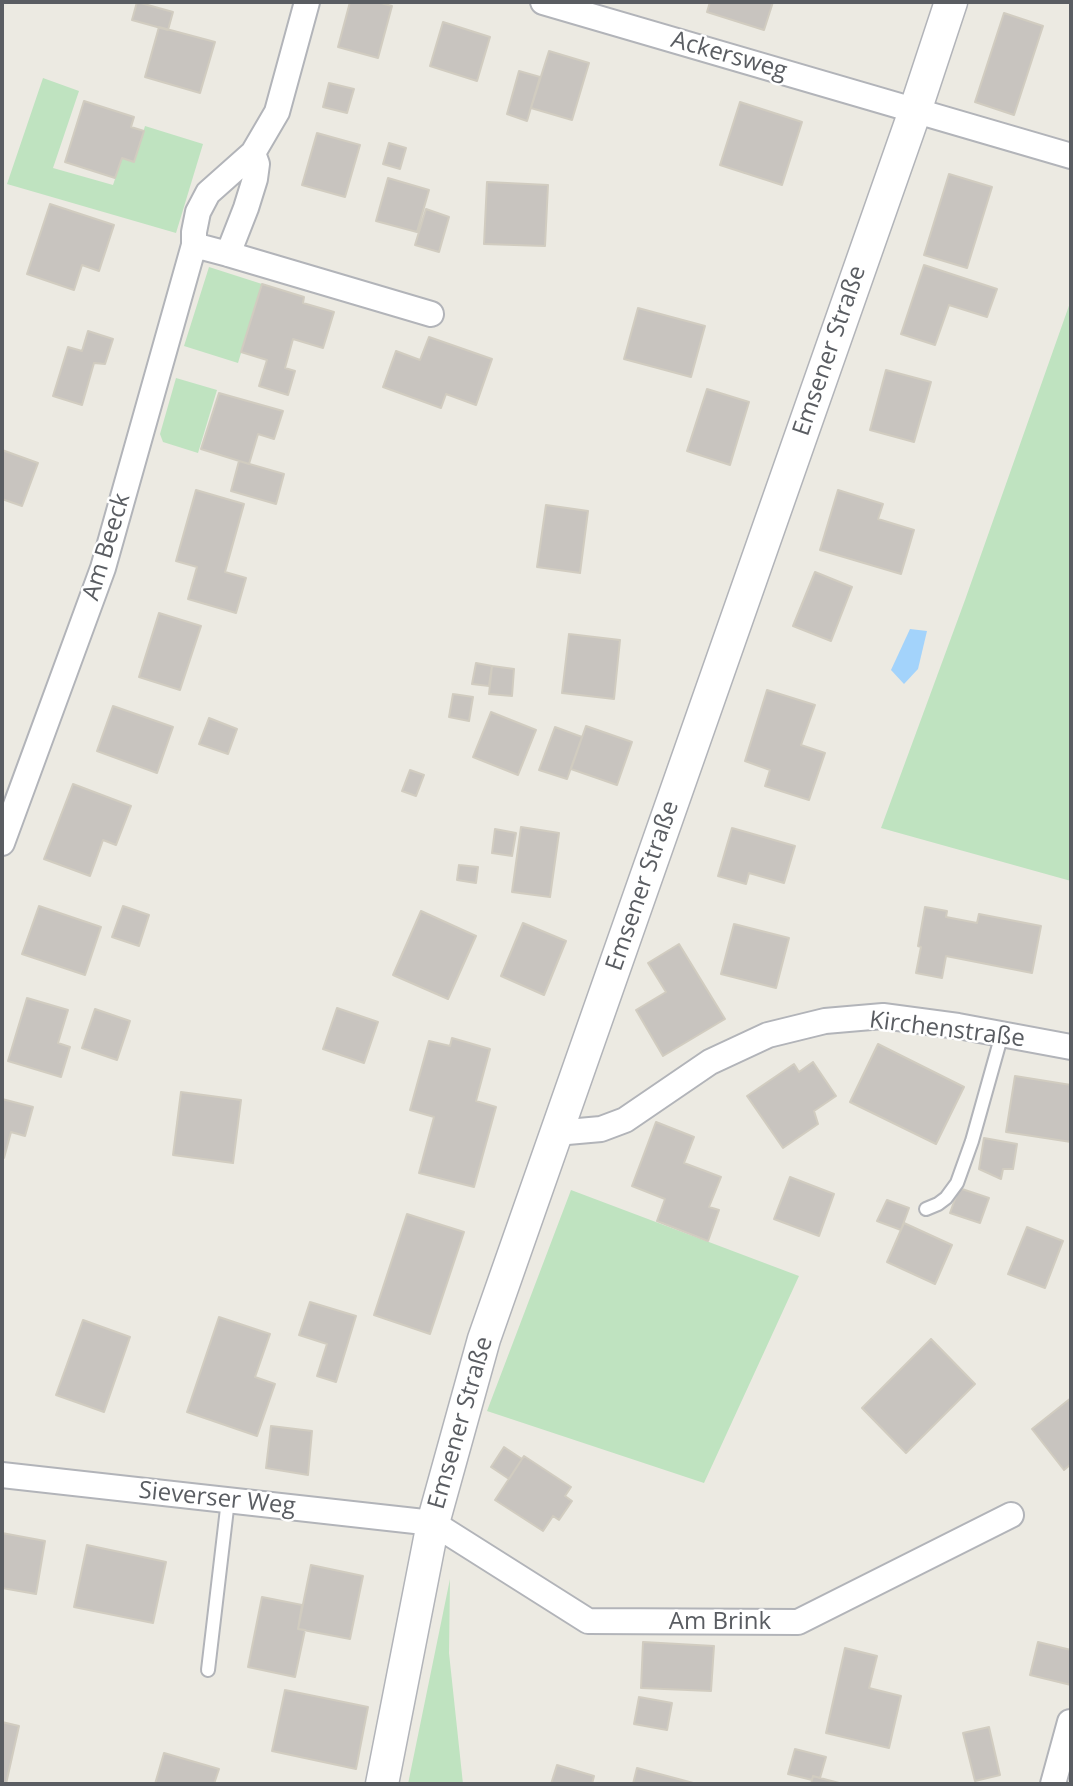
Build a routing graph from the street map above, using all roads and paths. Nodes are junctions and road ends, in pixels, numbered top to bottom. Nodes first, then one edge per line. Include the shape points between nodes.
1 (307, 2) edge
2 (542, 2) edge
3 (951, 2) edge
4 (915, 111) junction
5 (253, 153) junction
6 (1071, 156) edge
7 (194, 245) junction
8 (228, 254) junction
9 (431, 314) dead end
10 (2, 843) edge
11 (1002, 1034) junction
12 (1071, 1047) edge
13 (556, 1133) junction
14 (926, 1209) dead end
15 (2, 1475) edge
16 (228, 1500) junction
17 (1011, 1515) dead end
18 (433, 1523) junction
19 (208, 1670) dead end
20 (1070, 1722) edge
21 (382, 1784) edge
22 (1053, 1784) edge

1 - 5 street, Am Beeck via 277,112
2 - 4 street, Ackersweg
3 - 4 street, Emsener Straße
4 - 6 street, Ackersweg
4 - 13 street, Emsener Straße
5 - 7 street, Am Beeck via 208,192 198,212
5 - 8 street via 255,179
7 - 8 street
7 - 10 street, Am Beeck via 103,568
8 - 9 street
11 - 12 street, Kirchenstraße
11 - 13 street, Kirchenstraße via 883,1016 825,1021 768,1035 710,1062 625,1120 601,1129
11 - 14 lane via 957,1183 946,1198
13 - 18 street, Emsener Straße via 484,1339
15 - 16 street, Sieverser Weg
16 - 18 street, Sieverser Weg
16 - 19 lane
17 - 18 street, Am Brink via 798,1622 588,1620
18 - 21 street, Emsener Straße
20 - 22 street

